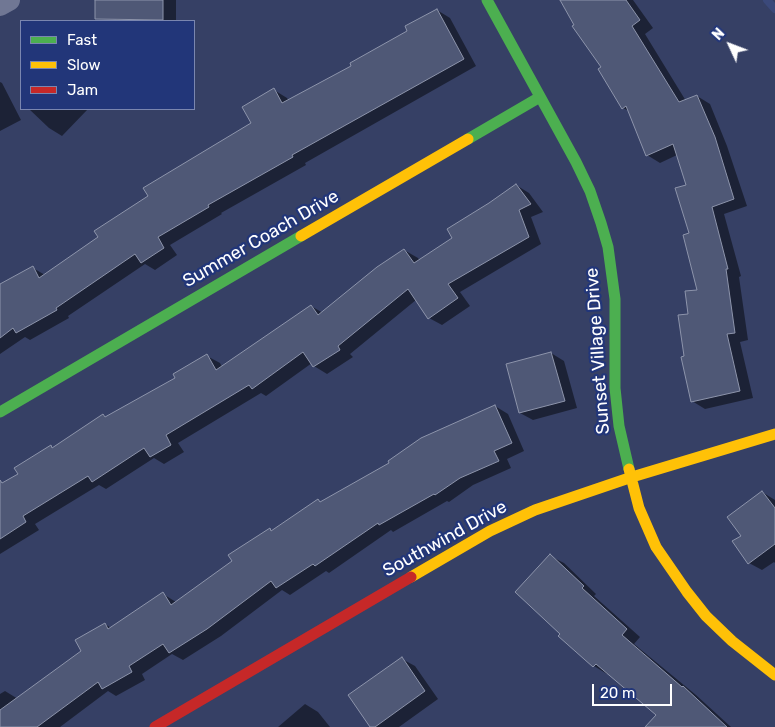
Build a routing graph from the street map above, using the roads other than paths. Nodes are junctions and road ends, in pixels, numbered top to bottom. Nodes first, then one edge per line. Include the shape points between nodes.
1 (9, 0) edge
2 (487, 0) edge
3 (0, 5) edge
4 (540, 97) junction
5 (0, 412) edge
6 (775, 434) edge
7 (632, 477) junction
8 (775, 675) edge
9 (155, 727) edge

1 - 3 street
2 - 4 street, Sunset Village Drive
4 - 5 street, Summer Coach Drive
4 - 7 street, Sunset Village Drive via 590,190 608,247 615,299 615,388 619,426
6 - 7 street, Southwind Drive
7 - 8 street, Sunset Village Drive via 639,508 656,547 686,592 732,641
7 - 9 street, Southwind Drive via 535,510 490,531

